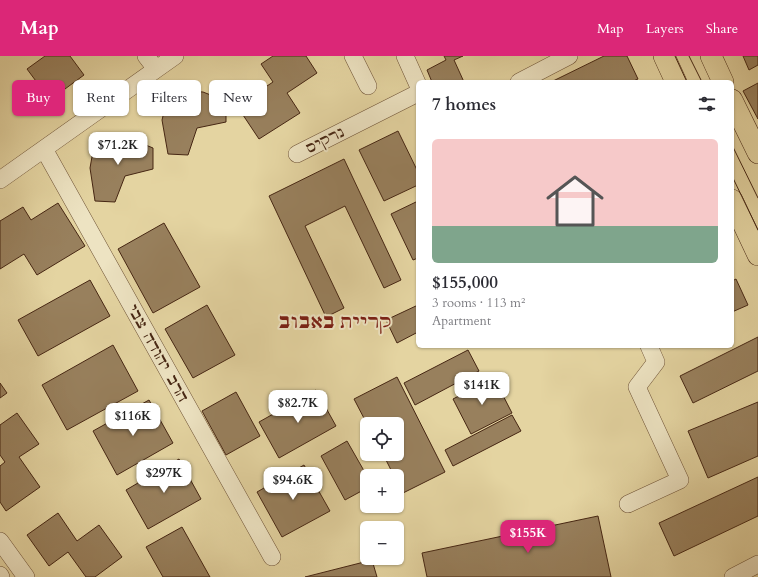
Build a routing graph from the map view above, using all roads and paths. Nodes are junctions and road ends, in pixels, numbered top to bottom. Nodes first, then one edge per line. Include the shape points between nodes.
1 (175, 56) edge
2 (354, 56) edge
3 (405, 56) edge
4 (569, 56) edge
5 (664, 56) edge
6 (711, 56) edge
7 (151, 63) edge
8 (523, 80) edge
9 (675, 80) edge
10 (722, 80) edge
11 (416, 81) edge
12 (368, 86) dead end
13 (416, 94) edge
14 (734, 104) edge
15 (44, 149) junction
16 (297, 154) dead end
17 (758, 154) edge
18 (0, 180) edge
19 (734, 204) edge
20 (758, 255) edge
21 (650, 348) edge
22 (628, 504) dead end
23 (0, 541) edge
24 (272, 557) dead end
25 (758, 564) edge
26 (26, 577) edge
27 (732, 577) edge

1 - 7 street
2 - 12 street
3 - 11 street
4 - 8 street
5 - 9 main road
6 - 10 main road
7 - 15 street
13 - 16 street, נרקיס
14 - 17 main road
15 - 18 street
15 - 24 street, הרב יהודה צבי
19 - 20 main road
21 - 22 street via 656,362 637,387 680,480
23 - 26 street
25 - 27 street

